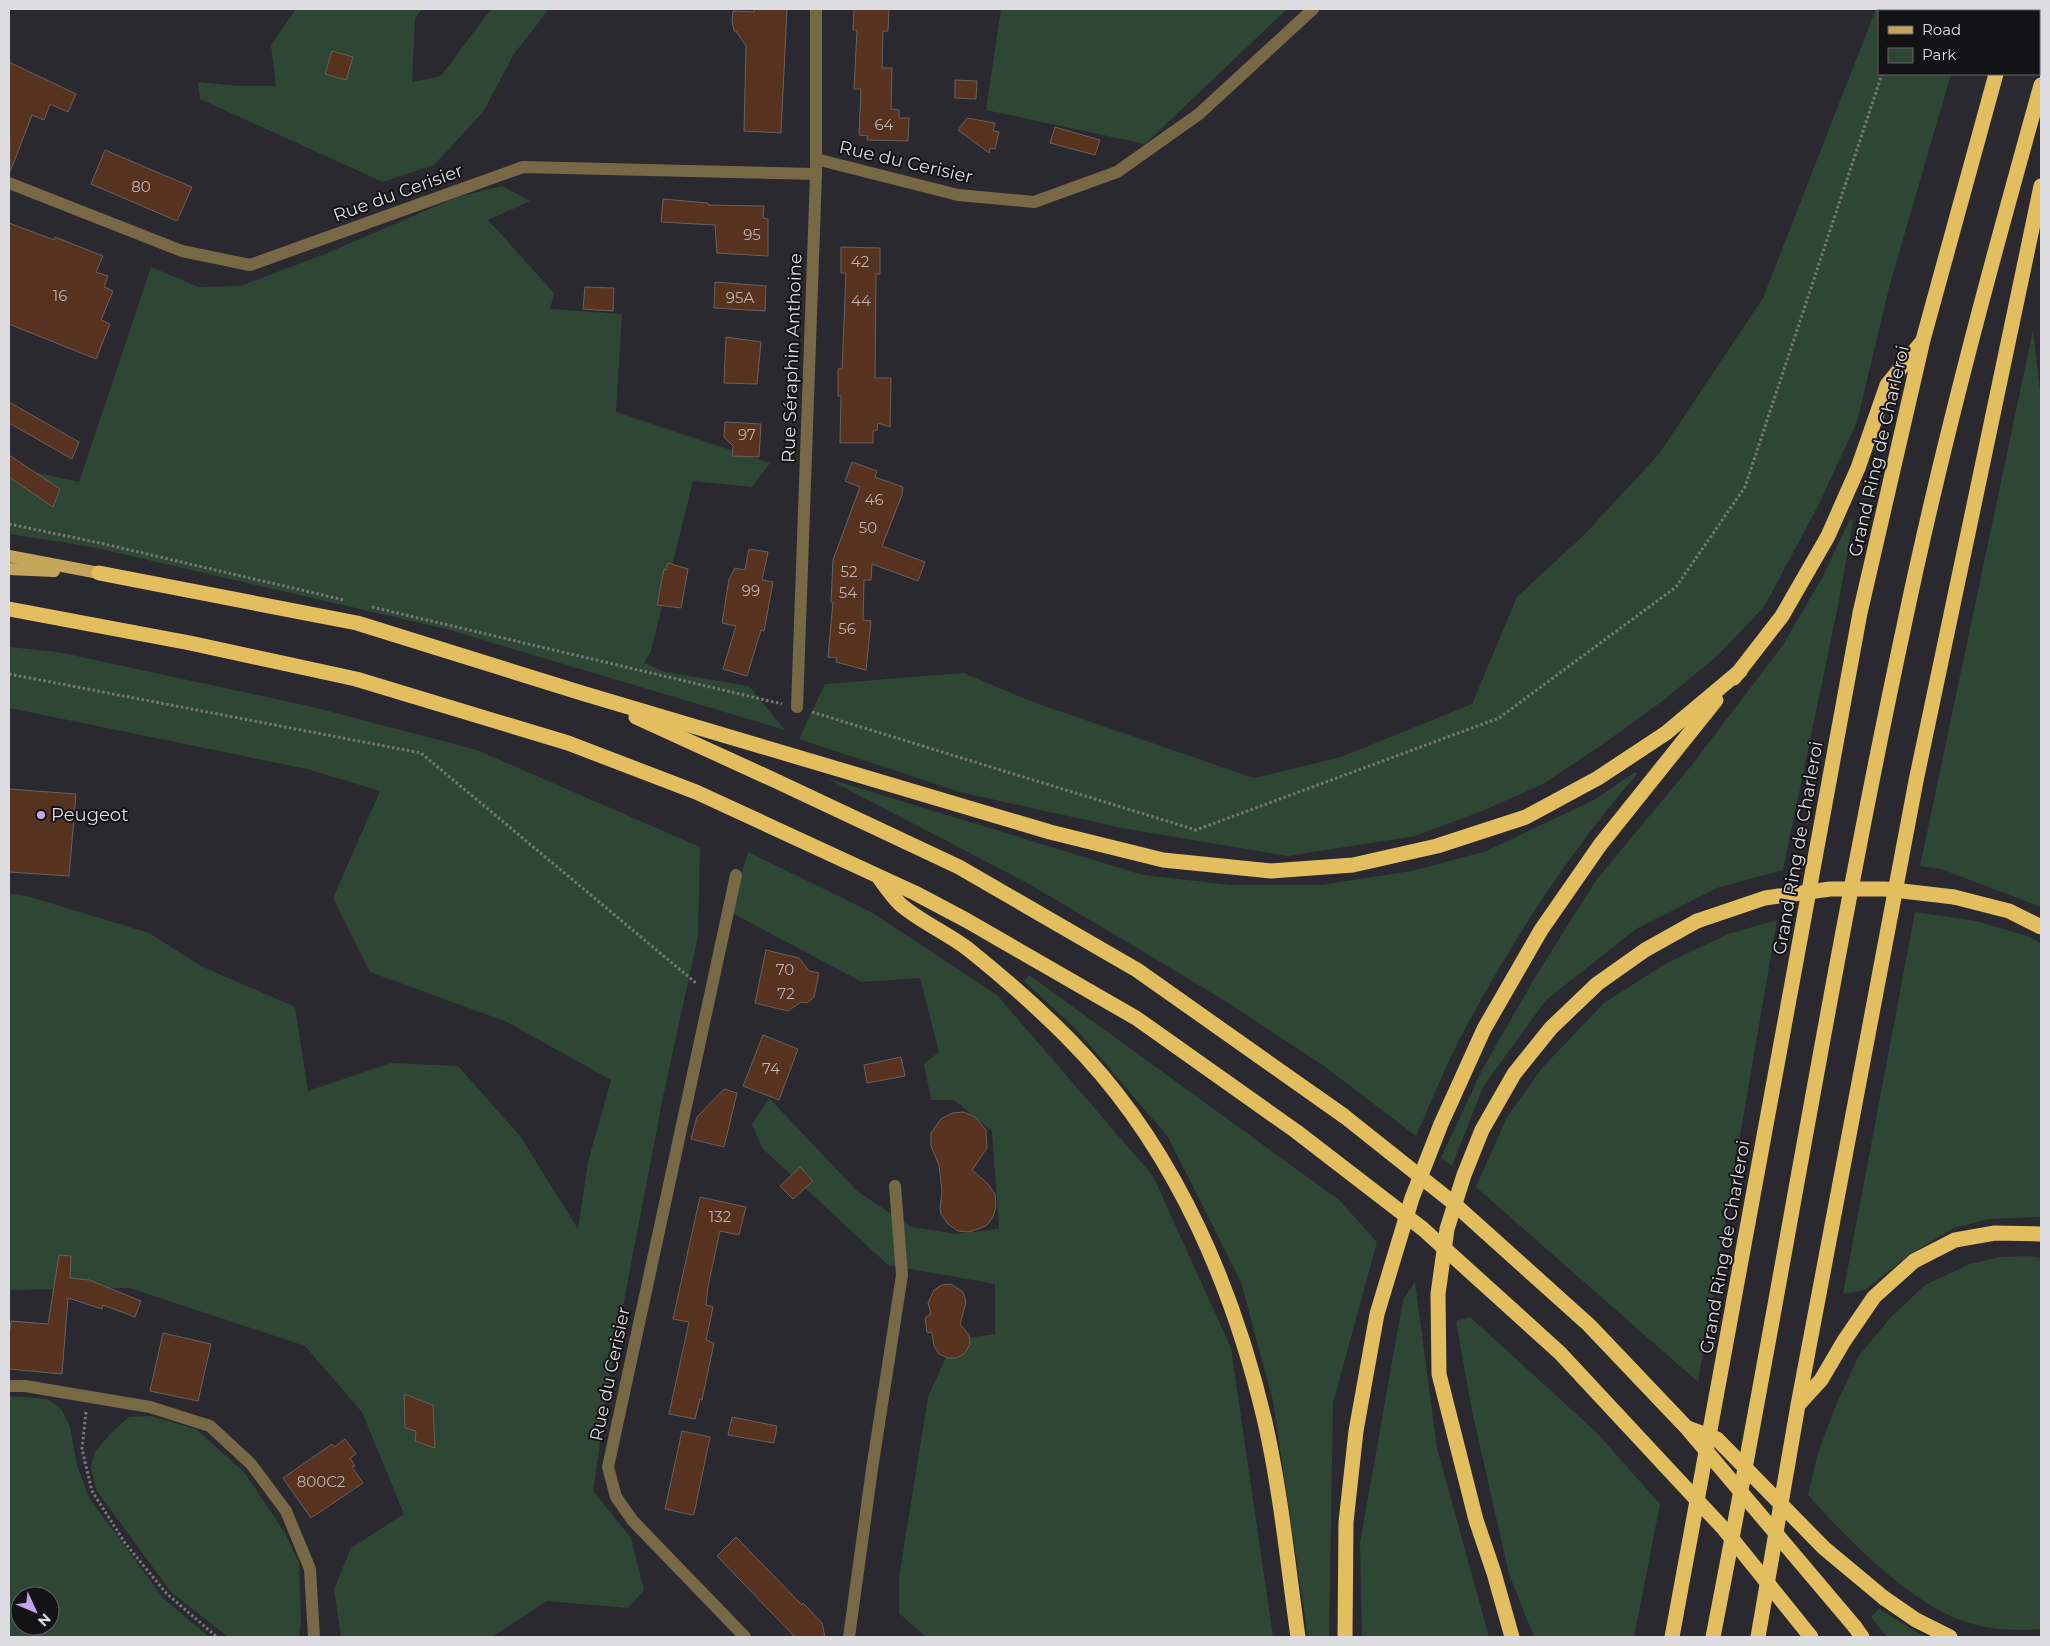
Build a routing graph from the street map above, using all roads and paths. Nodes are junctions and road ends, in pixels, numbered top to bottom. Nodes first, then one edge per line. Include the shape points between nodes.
1 (816, 9) edge
2 (1313, 9) edge
3 (1882, 75) edge
4 (1996, 75) edge
5 (2041, 85) edge
6 (816, 159) junction
7 (816, 174) junction
8 (9, 183) edge
9 (2041, 186) edge
10 (1924, 340) junction
11 (9, 524) edge
12 (9, 556) edge
13 (9, 569) edge
14 (99, 573) junction
15 (352, 602) dead end
16 (371, 607) dead end
17 (9, 610) edge
18 (1740, 671) junction
19 (9, 674) edge
20 (585, 694) junction
21 (797, 707) junction
22 (736, 875) dead end
23 (877, 876) junction
24 (2041, 927) edge
25 (710, 995) junction
26 (895, 1186) dead end
27 (2041, 1234) edge
28 (9, 1386) edge
29 (88, 1397) junction
30 (1798, 1405) junction
31 (1686, 1427) junction
32 (1859, 1632) edge
33 (217, 1637) edge
34 (314, 1637) edge
35 (745, 1637) edge
36 (849, 1637) edge
37 (1298, 1637) edge
38 (1345, 1637) edge
39 (1512, 1637) edge
40 (1672, 1637) edge
41 (1713, 1637) edge
42 (1758, 1637) edge
43 (1811, 1637) edge
44 (1950, 1637) edge

1 - 6 street, Rue Séraphin Anthoine
2 - 6 street, Rue du Cerisier via 1199,114 1117,172 1034,202 958,196
3 - 21 path via 1745,487 1676,587 1499,718 1196,830
4 - 10 highway, Grand Ring de Charleroi
5 - 41 highway via 1975,324 1904,625 1837,962
6 - 7 street, Rue Séraphin Anthoine
7 - 8 street, Rue du Cerisier via 523,167 250,265 182,252
7 - 21 street, Rue Séraphin Anthoine
9 - 30 highway via 1916,781
10 - 18 highway via 1887,385 1858,468 1828,536 1782,616
10 - 40 highway, Grand Ring de Charleroi via 1860,613
11 - 15 path
12 - 14 main road
13 - 14 main road
14 - 20 highway via 357,623
16 - 21 path
17 - 23 highway via 190,643 356,679 568,743 696,792
18 - 20 highway via 1666,733 1598,778 1526,817 1437,846 1353,865 1271,871 1163,860 1050,832
18 - 38 highway via 1600,845 1541,930 1484,1029 1441,1124 1412,1198 1377,1314 1356,1431 1346,1522
19 - 25 path via 421,753
20 - 31 highway, bridge via 959,867 1137,970 1344,1116 1451,1201 1589,1325
22 - 25 street
23 - 37 highway via 901,904 966,948 1036,1006 1085,1056 1125,1104 1186,1203 1216,1266 1248,1356 1265,1424
23 - 43 highway, bridge via 966,920 1136,1018 1297,1132 1423,1229 1560,1353 1724,1529
24 - 39 highway, bridge via 2009,911 1954,897 1885,889 1830,889 1765,898 1696,921 1645,950 1597,984 1551,1028 1514,1074 1482,1130 1464,1175 1447,1229 1438,1294 1439,1374 1476,1520
25 - 35 street, Rue du Cerisier via 608,1467 616,1497 633,1521
26 - 36 street via 902,1275
27 - 30 highway via 1995,1233 1955,1240 1914,1261 1874,1298 1821,1380
28 - 29 street
29 - 33 path via 82,1449 92,1491 126,1543 166,1594
29 - 34 street via 150,1407 210,1426 251,1464 286,1511 310,1569
30 - 42 highway
31 - 32 highway, bridge
31 - 44 highway, bridge via 1718,1439 1824,1548 1884,1598 1916,1620

